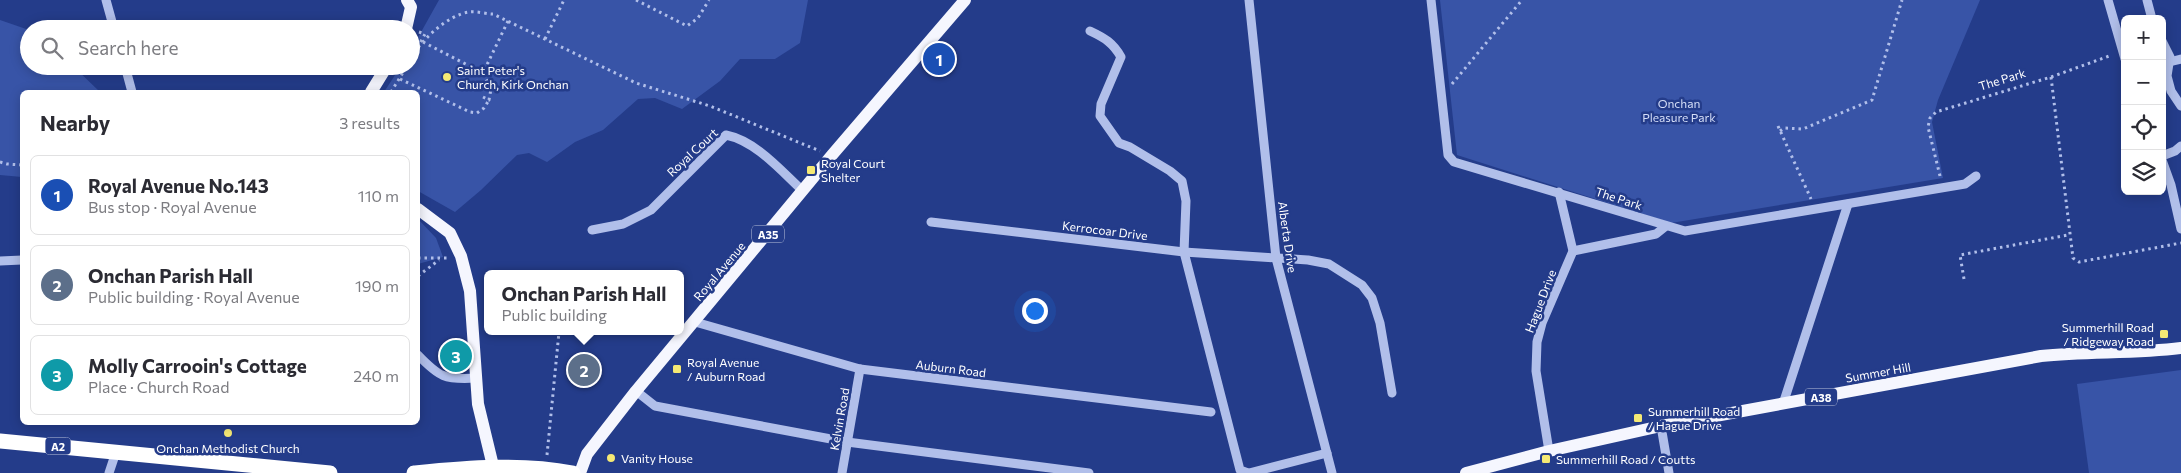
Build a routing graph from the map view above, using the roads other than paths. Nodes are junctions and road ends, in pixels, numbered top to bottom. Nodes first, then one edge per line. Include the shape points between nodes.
1 (106, 0) edge
2 (407, 0) edge
3 (964, 0) edge
4 (1249, 0) edge
5 (1431, 0) edge
6 (2108, 0) edge
7 (2147, 0) edge
8 (2151, 15) edge
9 (112, 20) edge
10 (408, 20) edge
11 (1090, 31) dead end
12 (2121, 48) edge
13 (2166, 50) edge
14 (2181, 59) edge
15 (2170, 62) junction
16 (127, 75) edge
17 (381, 75) edge
18 (131, 90) edge
19 (372, 90) edge
20 (2181, 106) edge
21 (2181, 146) edge
22 (2166, 155) edge
23 (2166, 171) edge
24 (1976, 176) dead end
25 (803, 191) junction
26 (1559, 192) junction
27 (1848, 204) junction
28 (420, 210) edge
29 (931, 222) dead end
30 (1666, 226) junction
31 (2181, 229) edge
32 (592, 230) dead end
33 (1573, 251) junction
34 (1184, 252) junction
35 (1276, 258) junction
36 (20, 260) edge
37 (0, 261) edge
38 (695, 322) junction
39 (684, 335) edge
40 (684, 335) edge
41 (2181, 348) edge
42 (420, 356) edge
43 (860, 369) junction
44 (476, 378) junction
45 (636, 391) junction
46 (1392, 393) dead end
47 (1783, 404) junction
48 (1211, 412) dead end
49 (1661, 426) junction
50 (0, 441) edge
51 (847, 442) junction
52 (1549, 451) junction
53 (116, 452) junction
54 (1327, 453) junction
55 (493, 466) junction
56 (262, 470) edge
57 (475, 470) edge
58 (109, 473) edge
59 (330, 473) edge
60 (414, 473) edge
61 (573, 473) edge
62 (580, 473) edge
63 (842, 473) edge
64 (1089, 473) edge
65 (1248, 473) edge
66 (1332, 473) edge
67 (1466, 473) edge
68 (1669, 473) edge

1 - 9 street
2 - 10 main road via 411,7
3 - 25 main road, Royal Avenue / A35
4 - 35 street, Alberta Drive
5 - 26 street, The Park via 1448,155 1454,162
6 - 12 street
7 - 8 street
11 - 34 street via 1108,40 1121,58 1101,104 1100,116 1108,130 1118,143 1130,147 1182,181 1186,201
13 - 15 street
14 - 15 street
15 - 20 street via 2167,68 2169,84
16 - 18 street
17 - 19 main road
21 - 22 street
23 - 31 street
24 - 27 street, The Park via 1965,184
25 - 32 street, Royal Court via 749,144 726,135 651,210 623,224
25 - 38 main road, Royal Avenue / A35
26 - 30 street, The Park
26 - 33 street
27 - 30 street, The Park via 1685,231
27 - 47 street
28 - 44 main road via 450,233 461,256 470,291
29 - 34 street, Kerrocoar Drive
30 - 33 street via 1656,234
33 - 52 street, Hague Drive via 1537,342 1536,371
34 - 35 street, Kerrocoar Drive
34 - 65 street via 1240,470
35 - 46 street, Kerrocoar Drive via 1329,264 1362,284 1372,298 1380,323
35 - 54 street, Alberta Drive
36 - 37 street
38 - 40 main road, Royal Avenue / A35
38 - 43 street, Auburn Road
39 - 45 main road, Royal Avenue / A35
41 - 47 main road, Summer Hill / A38 via 2041,356
42 - 44 street via 434,372 454,380
43 - 48 street, Auburn Road
43 - 51 street, Kelvin Road
44 - 55 main road via 478,404
45 - 51 street via 655,406
45 - 62 main road, Royal Avenue / A35 via 587,454
47 - 49 main road, Summer Hill / A38
49 - 52 main road, Summer Hill / A38
49 - 68 street
50 - 53 highway, A2
51 - 63 street, Kelvin Road
51 - 64 street
52 - 67 main road, Summer Hill / A38
53 - 56 highway, A2
53 - 58 street
54 - 65 street
54 - 66 street, Alberta Drive
55 - 57 highway
55 - 61 highway
56 - 59 highway, A2
57 - 60 highway

